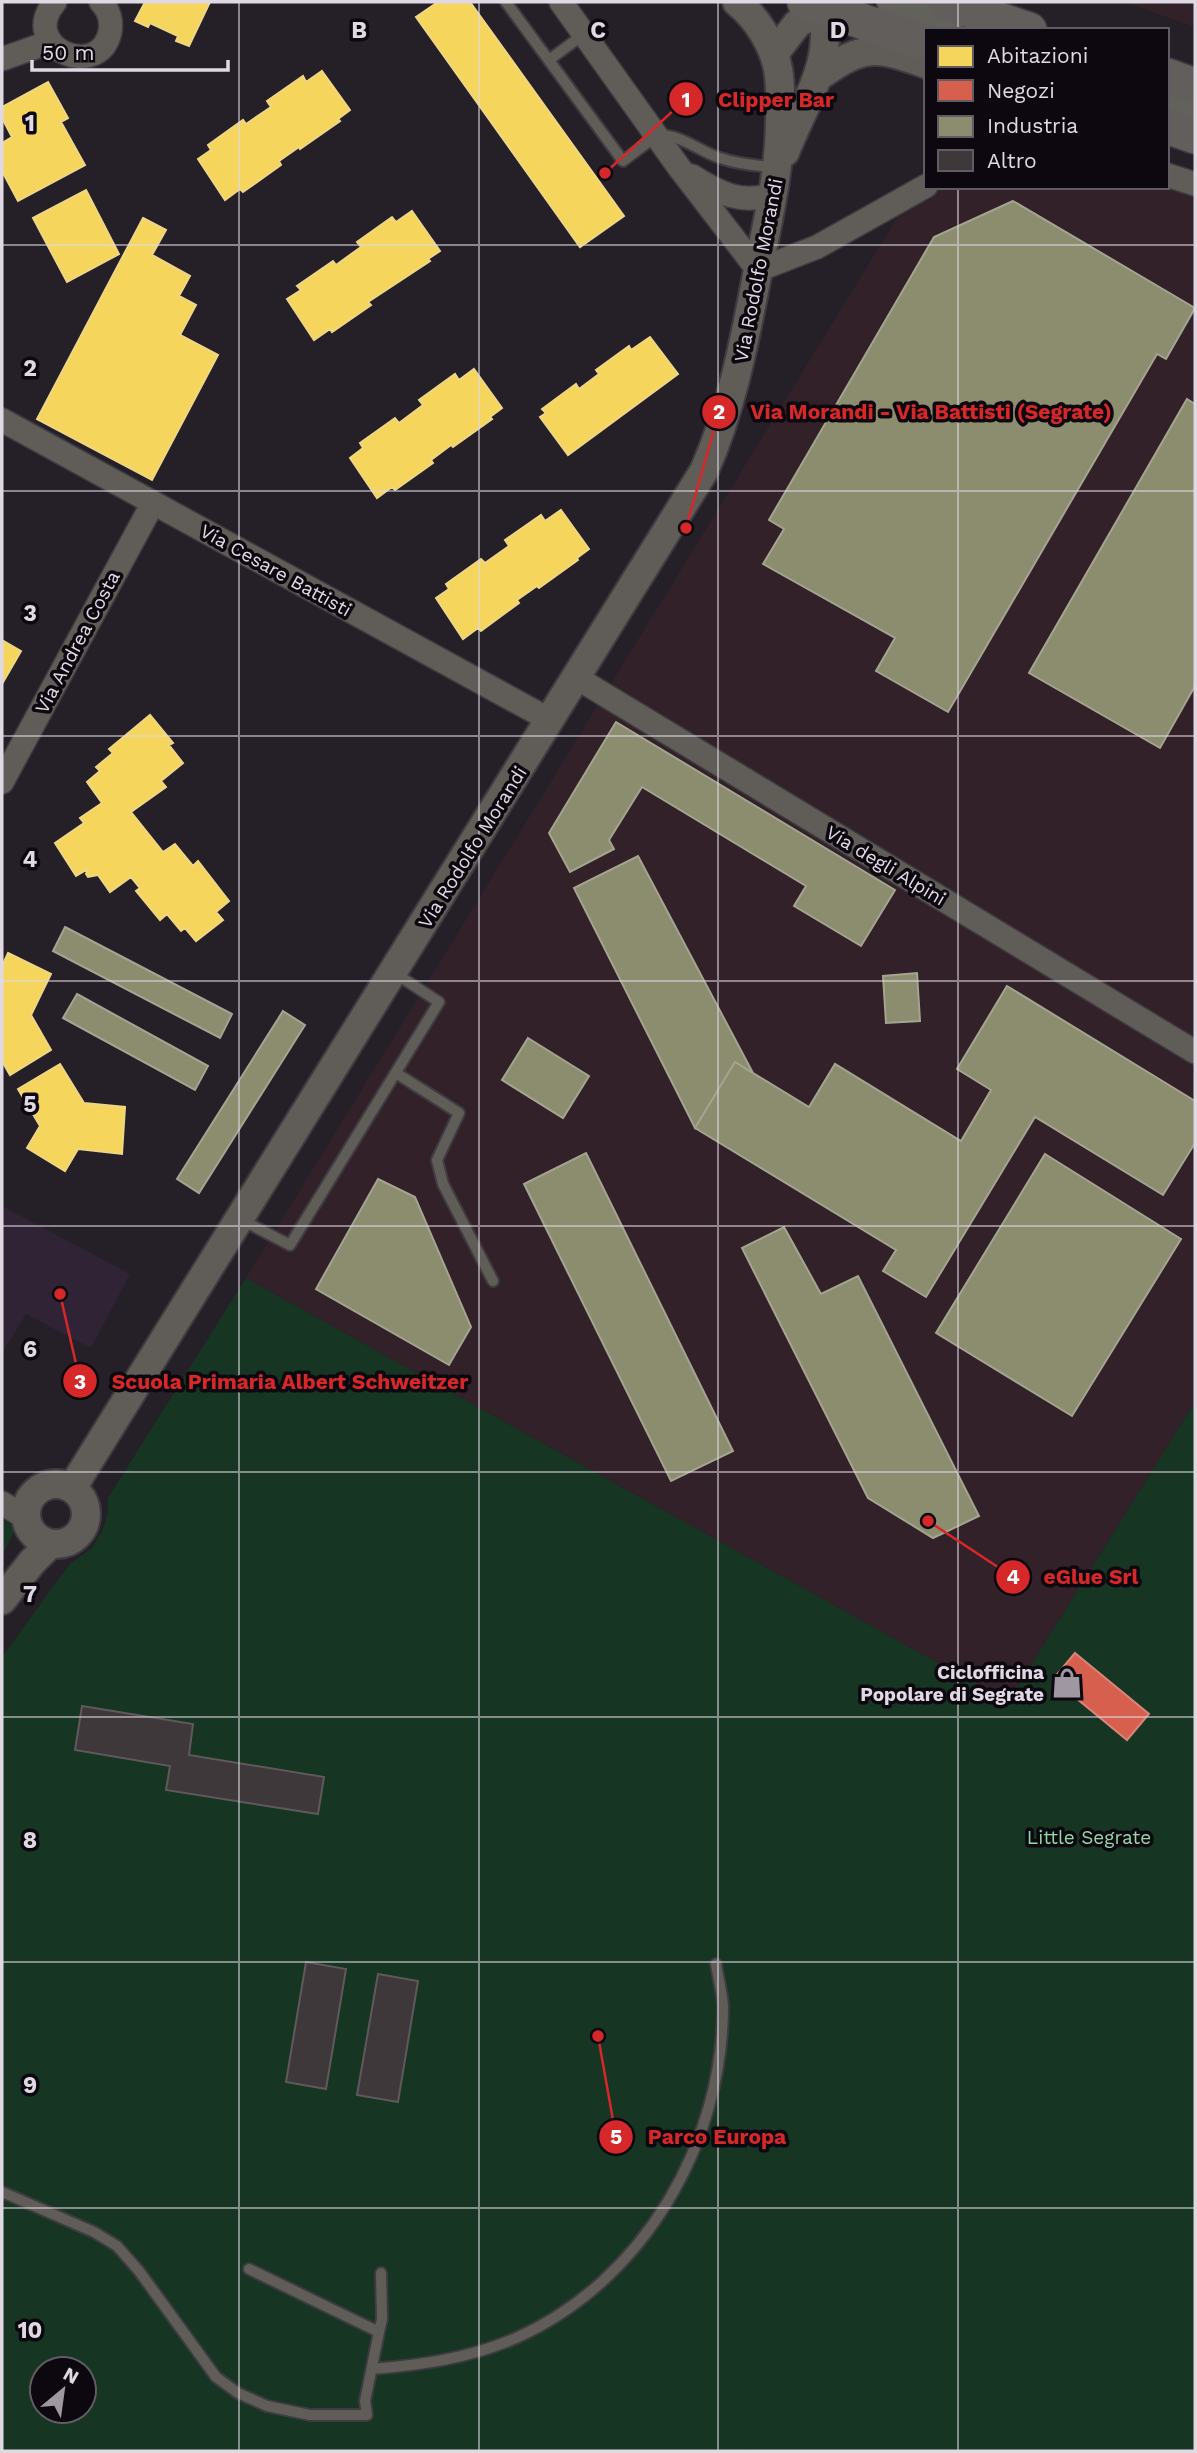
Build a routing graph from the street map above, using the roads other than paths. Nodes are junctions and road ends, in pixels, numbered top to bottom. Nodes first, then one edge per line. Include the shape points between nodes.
1 (55, 2) edge
2 (101, 2) edge
3 (506, 2) edge
4 (561, 2) edge
5 (737, 2) edge
6 (893, 2) edge
7 (822, 3) edge
8 (957, 5) edge
9 (1023, 28) edge
10 (584, 34) junction
11 (50, 42) junction
12 (924, 42) edge
13 (774, 54) junction
14 (2, 60) edge
15 (549, 60) junction
16 (924, 63) edge
17 (819, 76) junction
18 (1169, 77) edge
19 (1195, 86) edge
20 (1169, 108) edge
21 (1195, 116) edge
22 (1169, 127) edge
23 (656, 136) junction
24 (1195, 136) edge
25 (678, 166) junction
26 (1169, 176) edge
27 (776, 181) junction
28 (1195, 184) edge
29 (924, 187) edge
30 (758, 270) junction
31 (2, 420) edge
32 (153, 503) junction
33 (577, 678) junction
34 (550, 720) junction
35 (2, 782) edge
36 (393, 972) junction
37 (1195, 1052) edge
38 (396, 1073) junction
39 (240, 1219) junction
40 (492, 1281) dead end
41 (72, 1488) junction
42 (2, 1503) edge
43 (35, 1530) junction
44 (2, 1598) edge
45 (716, 1964) dead end
46 (2, 2192) edge
47 (249, 2269) dead end
48 (381, 2273) dead end
49 (379, 2332) junction
50 (372, 2369) junction

1 - 11 street via 45,25
2 - 11 street via 111,25 109,36 96,52 77,57 57,50
3 - 15 lane
4 - 10 street
5 - 13 street, Via Rodolfo Morandi via 757,23
6 - 8 main road via 943,14
7 - 12 main road
7 - 13 street via 797,24
7 - 17 street, Via Rodolfo Morandi via 827,35
8 - 9 main road
10 - 15 lane
10 - 23 street
11 - 14 street
13 - 27 street, Via Rodolfo Morandi via 781,93
15 - 23 lane via 622,161
16 - 17 street via 874,50 849,57
17 - 27 street, Via Rodolfo Morandi
18 - 19 main road
20 - 21 main road
22 - 24 main road
23 - 25 street
23 - 27 lane via 673,137
25 - 27 street via 716,191 741,199 759,199
25 - 30 street
26 - 28 street
27 - 30 street, Via Rodolfo Morandi
29 - 30 street via 817,247
30 - 33 street, Via Rodolfo Morandi via 734,387 710,459
31 - 32 street, Via Cesare Battisti
32 - 34 street, Via Cesare Battisti
32 - 35 street, Via Andrea Costa
33 - 34 street, Via Rodolfo Morandi
33 - 37 street, Via degli Alpini
34 - 36 street, Via Rodolfo Morandi
36 - 38 lane via 439,1002
36 - 39 street, Via Rodolfo Morandi
38 - 39 lane via 290,1245
38 - 40 lane via 459,1113 437,1160 443,1184
39 - 41 street, Via Rodolfo Morandi
41 - 43 street via 56,1483 38,1489 29,1500
41 - 43 street via 85,1503 87,1515 77,1536 68,1542
42 - 43 street
43 - 44 street
45 - 50 lane via 721,2050 712,2099 678,2184 640,2242 561,2313 517,2337 466,2356
46 - 50 lane via 117,2246 216,2377 238,2393 267,2406 310,2415 367,2415 365,2401
47 - 49 lane
48 - 49 lane
49 - 50 lane

